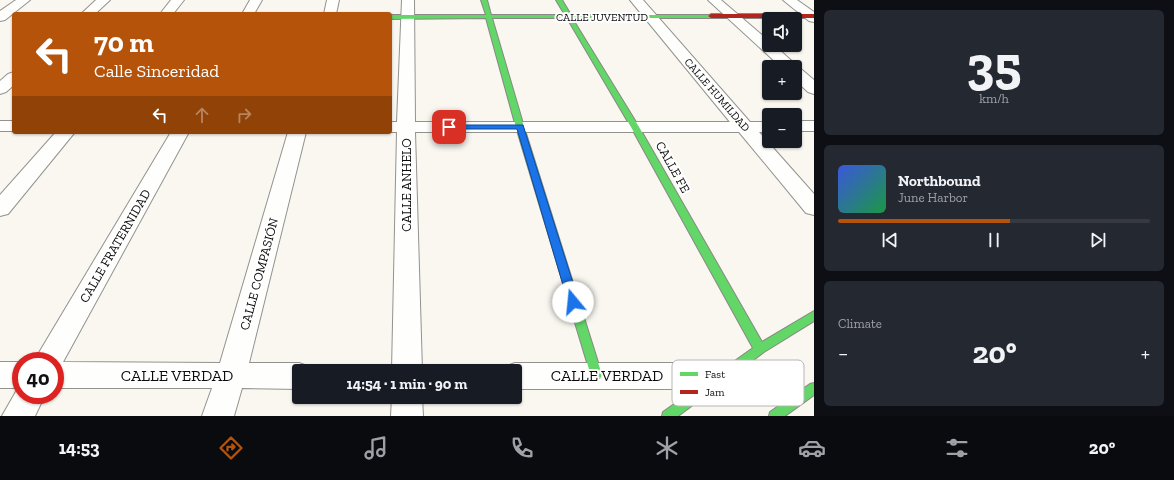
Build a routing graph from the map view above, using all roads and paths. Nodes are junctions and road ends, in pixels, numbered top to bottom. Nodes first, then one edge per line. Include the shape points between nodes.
1 (24, 0) edge
2 (104, 0) edge
3 (178, 0) edge
4 (256, 0) edge
5 (333, 0) edge
6 (484, 0) edge
7 (559, 0) edge
8 (636, 0) edge
9 (714, 0) edge
10 (789, 0) edge
11 (402, 11) edge
12 (89, 12) edge
13 (168, 12) edge
14 (249, 12) edge
15 (330, 12) edge
16 (0, 17) edge
17 (12, 17) edge
18 (489, 17) junction
19 (569, 17) junction
20 (649, 17) junction
21 (733, 17) junction
22 (813, 17) edge
23 (782, 60) edge
24 (802, 78) edge
25 (12, 79) edge
26 (0, 89) edge
27 (814, 89) edge
28 (0, 126) edge
29 (12, 126) edge
30 (802, 126) edge
31 (814, 126) edge
32 (398, 127) edge
33 (520, 127) junction
34 (635, 127) junction
35 (745, 127) junction
36 (762, 127) edge
37 (64, 134) edge
38 (179, 134) edge
39 (296, 134) edge
40 (814, 208) edge
41 (0, 209) edge
42 (808, 324) edge
43 (760, 349) junction
44 (55, 352) edge
45 (745, 360) edge
46 (407, 364) edge
47 (0, 375) edge
48 (12, 375) edge
49 (64, 375) edge
50 (596, 375) junction
51 (231, 376) junction
52 (292, 376) edge
53 (522, 376) edge
54 (672, 376) edge
55 (814, 388) edge
56 (804, 395) edge
57 (25, 404) edge
58 (407, 404) edge
59 (682, 406) edge
60 (789, 406) edge
61 (18, 416) edge
62 (218, 416) edge
63 (407, 416) edge
64 (668, 416) edge
65 (775, 416) edge

1 - 16 street
2 - 12 street
3 - 13 street
4 - 14 street
5 - 15 street
6 - 18 street
7 - 19 street, CALLE FE
8 - 20 street, CALLE HUMILDAD
9 - 21 street
10 - 22 street
11 - 18 street, CALLE JUVENTUD
11 - 32 street, CALLE ANHELO
16 - 17 street
18 - 19 street, CALLE JUVENTUD
18 - 33 street
19 - 20 street, CALLE JUVENTUD
19 - 34 street, CALLE FE
20 - 21 street, CALLE JUVENTUD
20 - 35 street, CALLE HUMILDAD
21 - 22 street, CALLE JUVENTUD
21 - 23 street
24 - 27 street
25 - 26 street
28 - 29 street
30 - 31 street
32 - 33 street
32 - 46 street, CALLE ANHELO
33 - 34 street
33 - 50 street
34 - 35 street
34 - 43 street, CALLE FE
35 - 36 street
35 - 40 street, CALLE HUMILDAD
37 - 41 street
38 - 44 street, CALLE FRATERNIDAD
39 - 51 street, CALLE COMPASIÓN
42 - 43 street
43 - 45 street
47 - 48 street
49 - 51 street, CALLE VERDAD
50 - 53 street, CALLE VERDAD
50 - 54 street, CALLE VERDAD
51 - 52 street, CALLE VERDAD
51 - 62 street, CALLE COMPASIÓN
55 - 56 street
57 - 61 street
58 - 63 street
59 - 64 street
60 - 65 street

